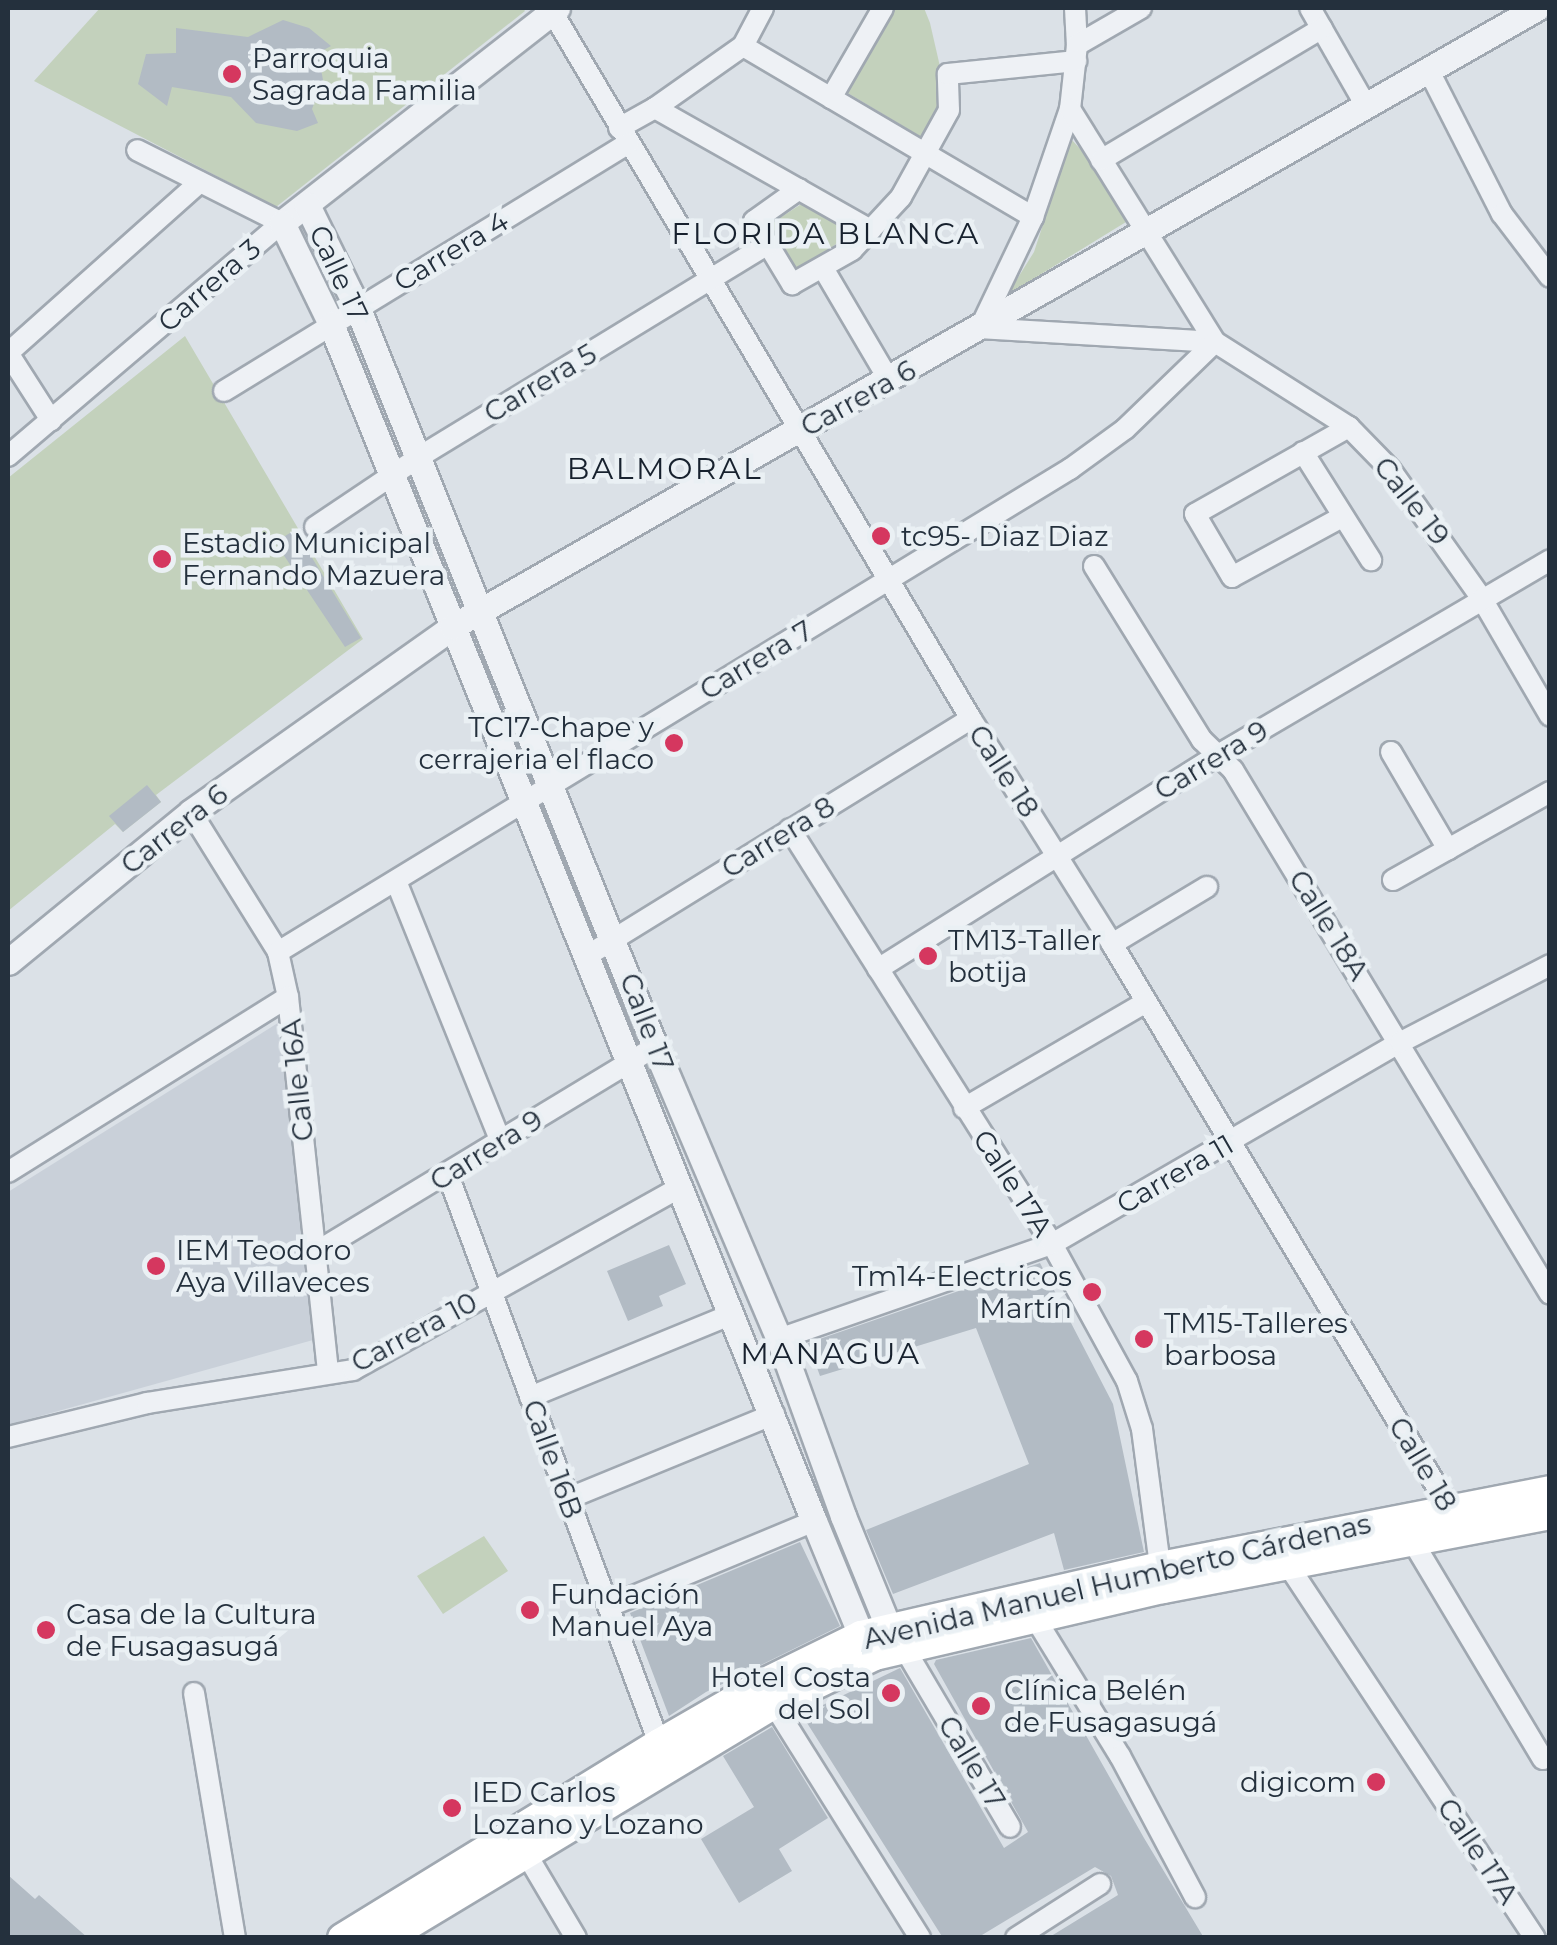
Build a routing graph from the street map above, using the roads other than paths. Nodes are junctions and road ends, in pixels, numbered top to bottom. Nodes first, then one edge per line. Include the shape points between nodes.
1 (763, 8) edge
2 (883, 8) edge
3 (1075, 8) edge
4 (1141, 8) edge
5 (1310, 8) edge
6 (1537, 8) edge
7 (553, 9) edge
8 (1322, 28) junction
9 (743, 46) junction
10 (1076, 53) junction
11 (1428, 69) junction
12 (831, 98) junction
13 (1364, 104) junction
14 (655, 108) junction
15 (1070, 108) junction
16 (623, 136) junction
17 (136, 150) dead end
18 (926, 154) junction
19 (1101, 160) junction
20 (200, 182) junction
21 (799, 189) junction
22 (306, 205) junction
23 (1032, 217) junction
24 (282, 223) junction
25 (872, 230) junction
26 (1146, 234) junction
27 (768, 244) junction
28 (824, 268) junction
29 (1547, 271) edge
30 (709, 280) junction
31 (358, 309) junction
32 (332, 324) junction
33 (980, 328) junction
34 (1215, 342) junction
35 (8, 353) edge
36 (890, 380) junction
37 (224, 391) dead end
38 (51, 420) junction
39 (1349, 428) junction
40 (799, 431) junction
41 (1302, 452) junction
42 (8, 456) edge
43 (419, 457) junction
44 (392, 474) junction
45 (1342, 517) junction
46 (315, 527) dead end
47 (1371, 560) dead end
48 (1550, 560) edge
49 (1094, 566) dead end
50 (888, 580) junction
51 (1482, 598) junction
52 (480, 611) junction
53 (452, 627) junction
54 (1550, 716) edge
55 (971, 719) junction
56 (1391, 752) dead end
57 (1218, 755) junction
58 (552, 784) junction
59 (1550, 792) edge
60 (526, 799) junction
61 (191, 812) junction
62 (790, 829) junction
63 (1448, 849) junction
64 (1057, 854) junction
65 (1393, 880) dead end
66 (396, 882) junction
67 (1207, 888) dead end
68 (614, 938) junction
69 (1112, 944) junction
70 (278, 952) junction
71 (585, 957) junction
72 (8, 962) edge
73 (1550, 965) edge
74 (878, 968) junction
75 (288, 997) junction
76 (1146, 1002) junction
77 (1401, 1042) junction
78 (655, 1047) junction
79 (627, 1062) junction
80 (964, 1108) junction
81 (500, 1140) junction
82 (1230, 1143) junction
83 (8, 1172) edge
84 (448, 1175) junction
85 (680, 1187) junction
86 (1052, 1244) junction
87 (316, 1252) junction
88 (492, 1290) junction
89 (1550, 1294) edge
90 (732, 1314) junction
91 (780, 1339) junction
92 (328, 1372) junction
93 (530, 1397) junction
94 (774, 1414) junction
95 (8, 1437) edge
96 (1550, 1490) edge
97 (568, 1498) junction
98 (1550, 1516) edge
99 (1457, 1520) junction
100 (814, 1521) junction
101 (1413, 1542) junction
102 (1288, 1565) junction
103 (1160, 1566) junction
104 (610, 1606) junction
105 (1035, 1618) junction
106 (896, 1636) junction
107 (868, 1646) junction
108 (194, 1694) dead end
109 (774, 1704) junction
110 (659, 1743) junction
111 (1543, 1759) dead end
112 (1010, 1828) dead end
113 (520, 1842) junction
114 (1100, 1884) dead end
115 (1195, 1897) dead end
116 (235, 1938) edge
117 (342, 1938) edge
118 (387, 1938) edge
119 (576, 1938) edge
120 (920, 1938) edge
121 (1016, 1938) edge
122 (1535, 1938) edge

1 - 9 street, Carrera 4
2 - 12 street
3 - 10 street
4 - 10 street
5 - 8 street
6 - 11 street, Carrera 6
7 - 16 street, Calle 18
7 - 22 street, Carrera 3
8 - 13 street
8 - 19 street
9 - 12 street
9 - 14 street, Carrera 4
10 - 15 street
10 - 18 street via 948,74 949,110
11 - 13 street, Carrera 6
11 - 29 street via 1502,214
12 - 18 street
13 - 26 street, Carrera 6
14 - 16 street, Carrera 4
14 - 21 street
15 - 19 street, Calle 19
15 - 23 street
16 - 30 street, Calle 18
16 - 31 street, Carrera 4
17 - 20 street
18 - 23 street
18 - 25 street via 902,197
19 - 26 street, Calle 19
20 - 24 street
20 - 35 street
21 - 25 street
21 - 27 street via 754,221
22 - 24 street, Carrera 3
22 - 31 street, Calle 17
23 - 33 street
24 - 32 street, Calle 17
24 - 38 street, Carrera 3
25 - 28 street
26 - 33 street, Carrera 6
26 - 34 street, Calle 19
27 - 28 street via 792,284
27 - 30 street, Carrera 5
28 - 36 street
30 - 40 street, Calle 18
30 - 43 street, Carrera 5
31 - 32 street, Carrera 4
31 - 43 street, Calle 17
32 - 37 street, Carrera 4
32 - 44 street, Calle 17
33 - 34 street, Calle 19
33 - 36 street, Carrera 6
34 - 39 street, Calle 19
34 - 50 street, Carrera 7 via 1125,429
35 - 38 street
36 - 40 street, Carrera 6
38 - 42 street, Carrera 3
39 - 41 street
39 - 51 street, Calle 19 via 1423,511
40 - 50 street, Calle 18
40 - 52 street, Carrera 6
41 - 45 street
41 - 45 street via 1195,514 1232,577
43 - 44 street, Carrera 5
43 - 52 street, Calle 17
44 - 46 street, Carrera 5
44 - 53 street, Calle 17
45 - 47 street
48 - 51 street, Carrera 9
49 - 57 street, Calle 18A via 1202,740
50 - 55 street, Calle 18
50 - 58 street, Carrera 7
51 - 54 street, Calle 19
51 - 57 street, Carrera 9
52 - 53 street, Carrera 6
52 - 58 street, Calle 17
53 - 60 street, Calle 17
53 - 61 street, Carrera 6
55 - 62 street, Carrera 8
55 - 64 street, Calle 18
56 - 63 street
57 - 64 street, Carrera 9
57 - 77 street, Calle 18A
58 - 60 street, Carrera 7
58 - 68 street, Calle 17
59 - 63 street
60 - 66 street, Carrera 7
60 - 71 street, Calle 17
61 - 70 street, Calle 16A
61 - 72 street, Carrera 6
62 - 68 street, Carrera 8
62 - 74 street, Calle 17A
63 - 65 street
64 - 69 street, Calle 18
64 - 74 street, Carrera 9
66 - 70 street, Carrera 7
66 - 81 street
67 - 69 street
68 - 71 street, Carrera 8
68 - 78 street, Calle 17
69 - 76 street, Calle 18
70 - 75 street, Calle 16A
71 - 79 street, Calle 17
73 - 77 street, Carrera 11
74 - 80 street, Calle 17A
75 - 83 street
75 - 87 street, Calle 16A
76 - 80 street
76 - 82 street, Calle 18
77 - 82 street, Carrera 11
77 - 89 street, Calle 18A
78 - 79 street, Carrera 9
78 - 91 street, Calle 17
79 - 81 street, Carrera 9
79 - 85 street, Calle 17
80 - 86 street, Calle 17A
81 - 84 street, Carrera 9
82 - 86 street, Carrera 11
82 - 99 street, Calle 18
84 - 87 street, Carrera 9
84 - 88 street, Calle 16B
85 - 88 street, Carrera 10
85 - 90 street, Calle 17
86 - 91 street, Carrera 11
86 - 103 street, Calle 17A via 1136,1405
87 - 92 street, Calle 16A
88 - 92 street, Carrera 10 via 353,1370
88 - 93 street, Calle 16B
90 - 93 street
90 - 94 street, Calle 17
91 - 106 street, Calle 17
92 - 95 street, Carrera 10 via 147,1403
93 - 97 street, Calle 16B
94 - 97 street
94 - 100 street, Calle 17
96 - 99 main road, Avenida Manuel Humberto Cárdenas
97 - 104 street, Calle 16B
98 - 99 main road, Avenida Manuel Humberto Cárdenas
99 - 101 main road, Avenida Manuel Humberto Cárdenas
99 - 103 main road, Avenida Manuel Humberto Cárdenas
100 - 104 street
100 - 107 street, Calle 17
101 - 102 main road, Avenida Manuel Humberto Cárdenas
101 - 111 street
102 - 105 main road, Avenida Manuel Humberto Cárdenas
102 - 122 street, Calle 17A
103 - 106 main road, Avenida Manuel Humberto Cárdenas
104 - 110 street, Calle 16B
105 - 106 main road, Avenida Manuel Humberto Cárdenas
105 - 115 street via 1120,1756
106 - 107 main road, Avenida Manuel Humberto Cárdenas
106 - 112 street, Calle 17
107 - 109 main road, Avenida Manuel Humberto Cárdenas
107 - 110 main road, Avenida Manuel Humberto Cárdenas via 763,1683
108 - 116 street
109 - 113 main road, Avenida Manuel Humberto Cárdenas
109 - 120 street
110 - 113 main road, Avenida Manuel Humberto Cárdenas
113 - 117 main road, Avenida Manuel Humberto Cárdenas
113 - 118 main road, Avenida Manuel Humberto Cárdenas
113 - 119 street
114 - 121 street

